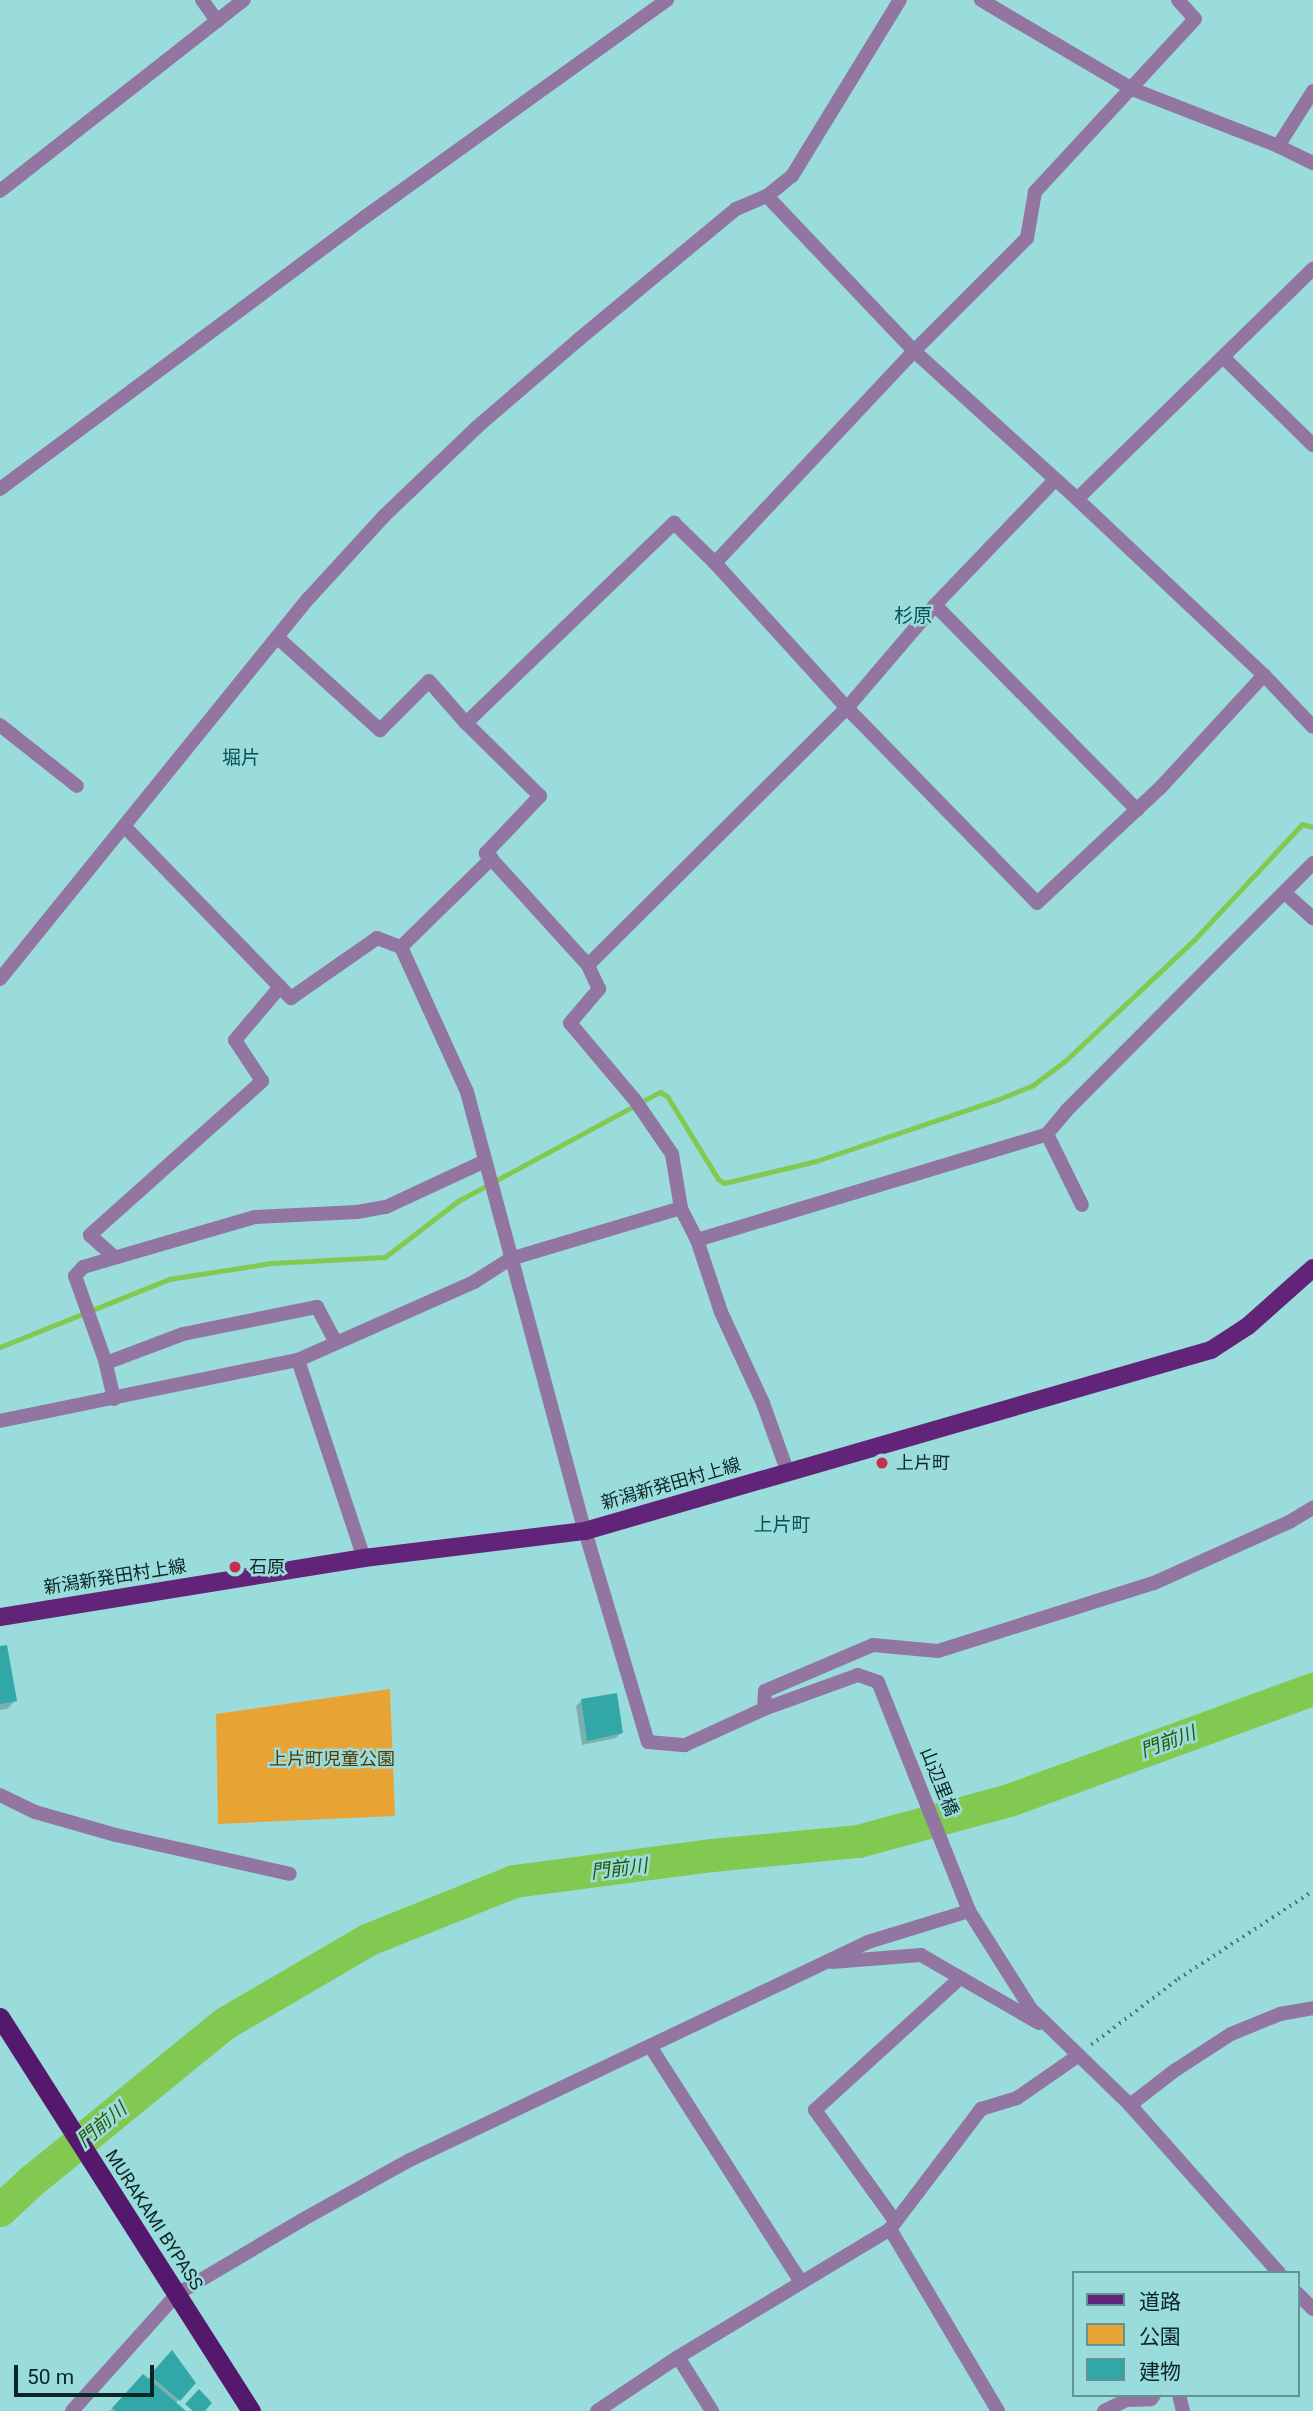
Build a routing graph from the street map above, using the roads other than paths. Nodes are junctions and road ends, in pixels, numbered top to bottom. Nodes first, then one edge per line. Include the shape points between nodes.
1 (202, 0) edge
2 (244, 0) edge
3 (667, 0) edge
4 (900, 0) edge
5 (981, 0) edge
6 (1178, 0) edge
7 (217, 21) junction
8 (1132, 89) junction
9 (1313, 91) edge
10 (1278, 146) junction
11 (1313, 163) edge
12 (0, 191) edge
13 (767, 197) junction
14 (1313, 269) edge
15 (914, 351) junction
16 (1223, 357) junction
17 (1313, 445) edge
18 (1055, 480) junction
19 (0, 489) edge
20 (1077, 499) junction
21 (715, 563) junction
22 (935, 605) junction
23 (277, 637) junction
24 (1264, 675) junction
25 (847, 708) junction
26 (466, 723) junction
27 (0, 725) edge
28 (1313, 727) edge
29 (77, 786) dead end
30 (1137, 810) junction
31 (126, 828) junction
32 (492, 858) junction
33 (1313, 863) edge
34 (1285, 892) junction
35 (1313, 918) edge
36 (401, 947) junction
37 (588, 965) junction
38 (0, 979) edge
39 (280, 986) junction
40 (1047, 1134) junction
41 (485, 1161) junction
42 (1082, 1205) dead end
43 (681, 1208) junction
44 (697, 1240) junction
45 (113, 1256) junction
46 (510, 1259) junction
47 (1313, 1268) edge
48 (336, 1342) junction
49 (298, 1360) junction
50 (106, 1363) junction
51 (114, 1399) junction
52 (0, 1421) edge
53 (788, 1473) junction
54 (1313, 1508) edge
55 (585, 1531) junction
56 (364, 1558) junction
57 (0, 1617) edge
58 (764, 1709) junction
59 (0, 1796) edge
60 (289, 1874) dead end
61 (969, 1911) junction
62 (824, 1963) junction
63 (960, 1978) junction
64 (1313, 2008) edge
65 (0, 2017) edge
66 (1055, 2032) junction
67 (650, 2046) junction
68 (1079, 2055) junction
69 (1130, 2105) junction
70 (892, 2225) junction
71 (1277, 2271) edge
72 (801, 2282) junction
73 (174, 2289) junction
74 (1299, 2294) edge
75 (1313, 2309) edge
76 (678, 2357) junction
77 (1152, 2397) edge
78 (72, 2411) edge
79 (251, 2411) edge
80 (597, 2411) edge
81 (712, 2411) edge
82 (999, 2411) edge
83 (1104, 2411) edge

1 - 7 street
2 - 7 street
3 - 19 street
4 - 13 street via 792,176
5 - 8 street
6 - 8 street via 1195,19
7 - 12 street
8 - 10 street
8 - 15 street via 1035,192 1027,239
9 - 10 street
10 - 11 street
13 - 15 street
13 - 23 street via 736,209 477,426 384,516
14 - 16 street
15 - 18 street
15 - 21 street
16 - 17 street
16 - 20 street
18 - 20 street
18 - 22 street
20 - 24 street
21 - 25 street
21 - 26 street via 674,523
22 - 25 street
22 - 30 street
23 - 26 street via 380,730 429,681
23 - 31 street
24 - 28 street
24 - 30 street
25 - 30 street via 1037,904
25 - 37 street
26 - 32 street via 540,796 486,853
27 - 29 street
31 - 38 street
31 - 39 street
32 - 36 street
32 - 37 street
33 - 34 street
34 - 35 street
34 - 40 street
36 - 39 street via 377,938 291,998
36 - 41 street via 467,1092
37 - 43 street via 599,989 570,1023 634,1099 672,1154
39 - 45 street via 235,1040 262,1081 90,1236
40 - 42 street
40 - 44 street
41 - 45 street via 386,1207 255,1217
41 - 46 street
43 - 44 street
43 - 46 street
44 - 53 street via 721,1312 763,1403
45 - 50 street via 83,1267 75,1276
46 - 48 street via 474,1282
46 - 55 street
47 - 53 main road, 新潟新発田村上線 via 1248,1326 1211,1350
48 - 49 street
48 - 50 street via 317,1307 183,1334
49 - 51 street
49 - 56 street
50 - 51 street
51 - 52 street
53 - 55 main road, 新潟新発田村上線
54 - 58 street via 1154,1583 938,1651 873,1645 765,1691
55 - 56 main road, 新潟新発田村上線
55 - 58 street via 648,1742 685,1745
56 - 57 main road, 新潟新発田村上線
58 - 61 street, 山辺里橋 via 858,1675 878,1682
59 - 60 street via 35,1812 116,1835
61 - 62 street via 868,1942
61 - 66 street, 山辺里橋 via 1031,2009
62 - 63 street via 920,1955
62 - 67 street
63 - 66 street
63 - 70 street via 815,2110
64 - 69 street via 1280,2014 1231,2034
65 - 73 highway, MURAKAMI BYPASS
66 - 68 street
67 - 72 street
67 - 73 street via 410,2160
68 - 69 street
68 - 70 street via 1017,2098 981,2109
69 - 71 street
70 - 72 street
70 - 82 street
72 - 76 street
73 - 78 street
73 - 79 highway, MURAKAMI BYPASS
74 - 75 street
76 - 80 street
76 - 81 street
77 - 83 street via 1127,2400

